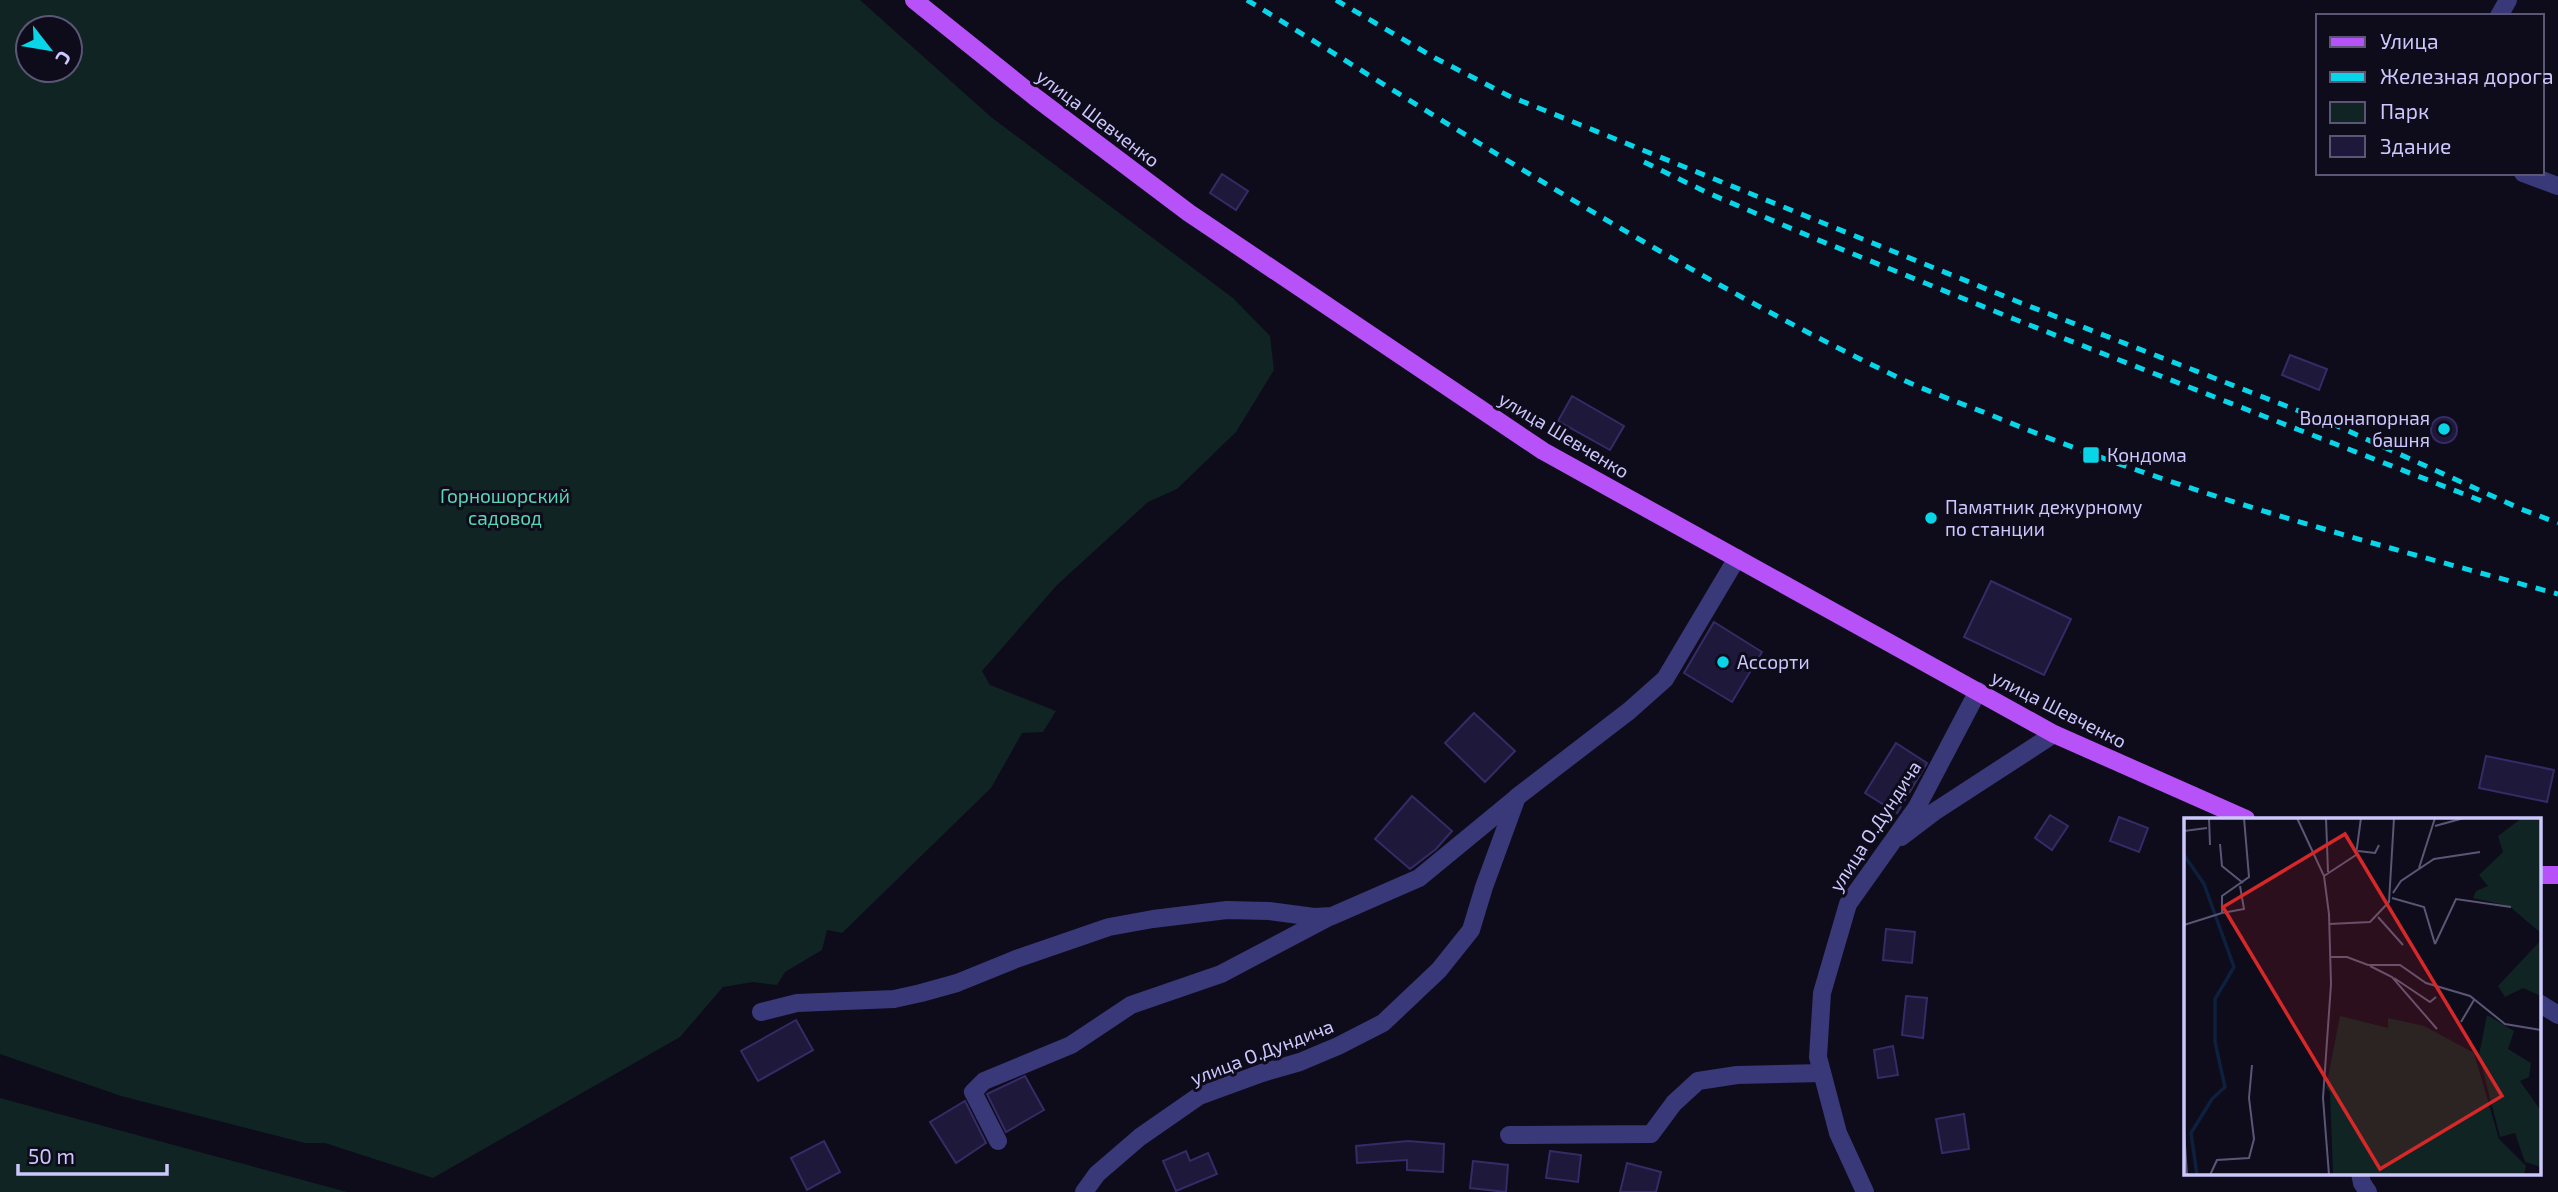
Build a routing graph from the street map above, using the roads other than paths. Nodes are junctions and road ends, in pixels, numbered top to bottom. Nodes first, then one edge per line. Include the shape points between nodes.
1 (914, 0) edge
2 (2528, 175) edge
3 (2558, 186) edge
4 (1737, 558) junction
5 (1978, 691) junction
6 (2054, 734) junction
7 (1517, 797) junction
8 (2244, 818) edge
9 (1885, 850) junction
10 (2540, 875) edge
11 (2558, 875) edge
12 (1332, 916) junction
13 (2540, 1004) edge
14 (761, 1012) dead end
15 (2558, 1015) edge
16 (1822, 1073) junction
17 (1509, 1135) dead end
18 (998, 1142) dead end
19 (2360, 1174) edge
20 (1084, 1192) edge
21 (1865, 1192) edge
22 (2368, 1192) edge

1 - 4 main road, улица Шевченко via 1189,213 1365,333 1543,451
2 - 3 street
4 - 5 main road, улица Шевченко
4 - 7 street via 1665,679
5 - 6 main road, улица Шевченко
5 - 9 street, улица О.Дундича via 1917,807
6 - 8 main road, улица Шевченко
6 - 9 street via 1934,812
7 - 12 street via 1419,878
7 - 20 street, улица О.Дундича via 1471,930 1439,970 1383,1023 1300,1062 1199,1096 1140,1137 1097,1174
9 - 16 street, улица О.Дундича via 1848,904 1822,993 1818,1057
10 - 11 main road
12 - 14 street via 1227,910 1153,919 1109,927 921,993 894,999 797,1003
12 - 18 street via 1221,974 1131,1005 1071,1045 984,1081 973,1092
13 - 15 street
16 - 17 street via 1698,1081 1651,1134
16 - 21 street, улица О.Дундича via 1838,1133
19 - 22 street

